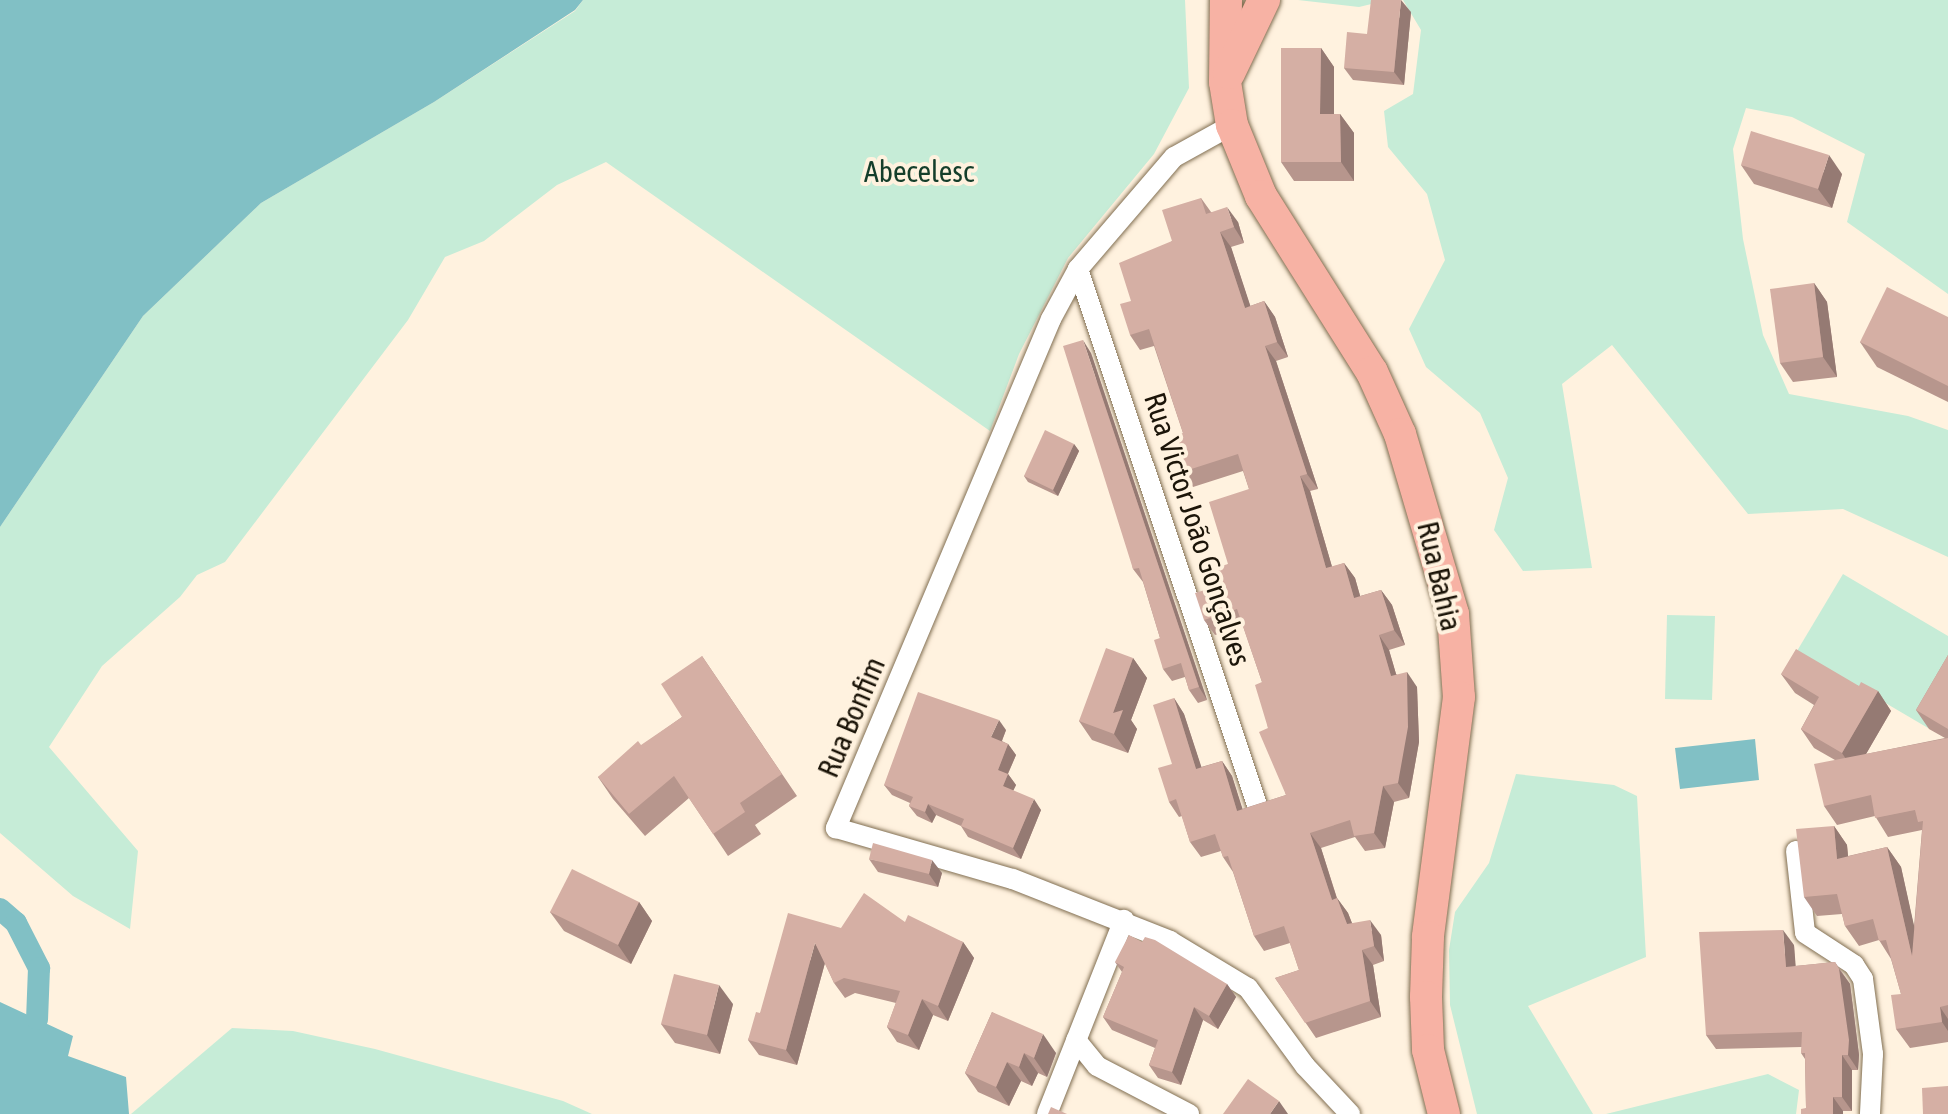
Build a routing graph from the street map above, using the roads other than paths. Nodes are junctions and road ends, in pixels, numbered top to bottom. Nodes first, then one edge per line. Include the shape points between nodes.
1 (1226, 0) edge
2 (1264, 0) edge
3 (1225, 82) junction
4 (1232, 125) junction
5 (1078, 269) junction
6 (1258, 808) edge
7 (1796, 851) edge
8 (1124, 920) junction
9 (1076, 1040) junction
10 (1048, 1114) edge
11 (1189, 1114) edge
12 (1350, 1114) edge
13 (1444, 1114) edge
14 (1870, 1114) edge

1 - 3 main road, Rua Bahia
2 - 3 main road
3 - 4 main road, Rua Bahia
4 - 5 street, Rua Bonfim via 1174,157
4 - 13 main road, Rua Bahia via 1260,196 1372,372 1400,434 1454,614 1459,698 1426,982 1428,1050
5 - 6 street, Rua Victor João Gonçalves
5 - 8 street, Rua Bonfim via 836,828 1013,879
7 - 14 street via 1805,933 1854,965 1863,979 1873,1054
8 - 9 street
8 - 12 street, Rua Bonfim via 1248,988
9 - 10 street
9 - 11 street via 1097,1066

